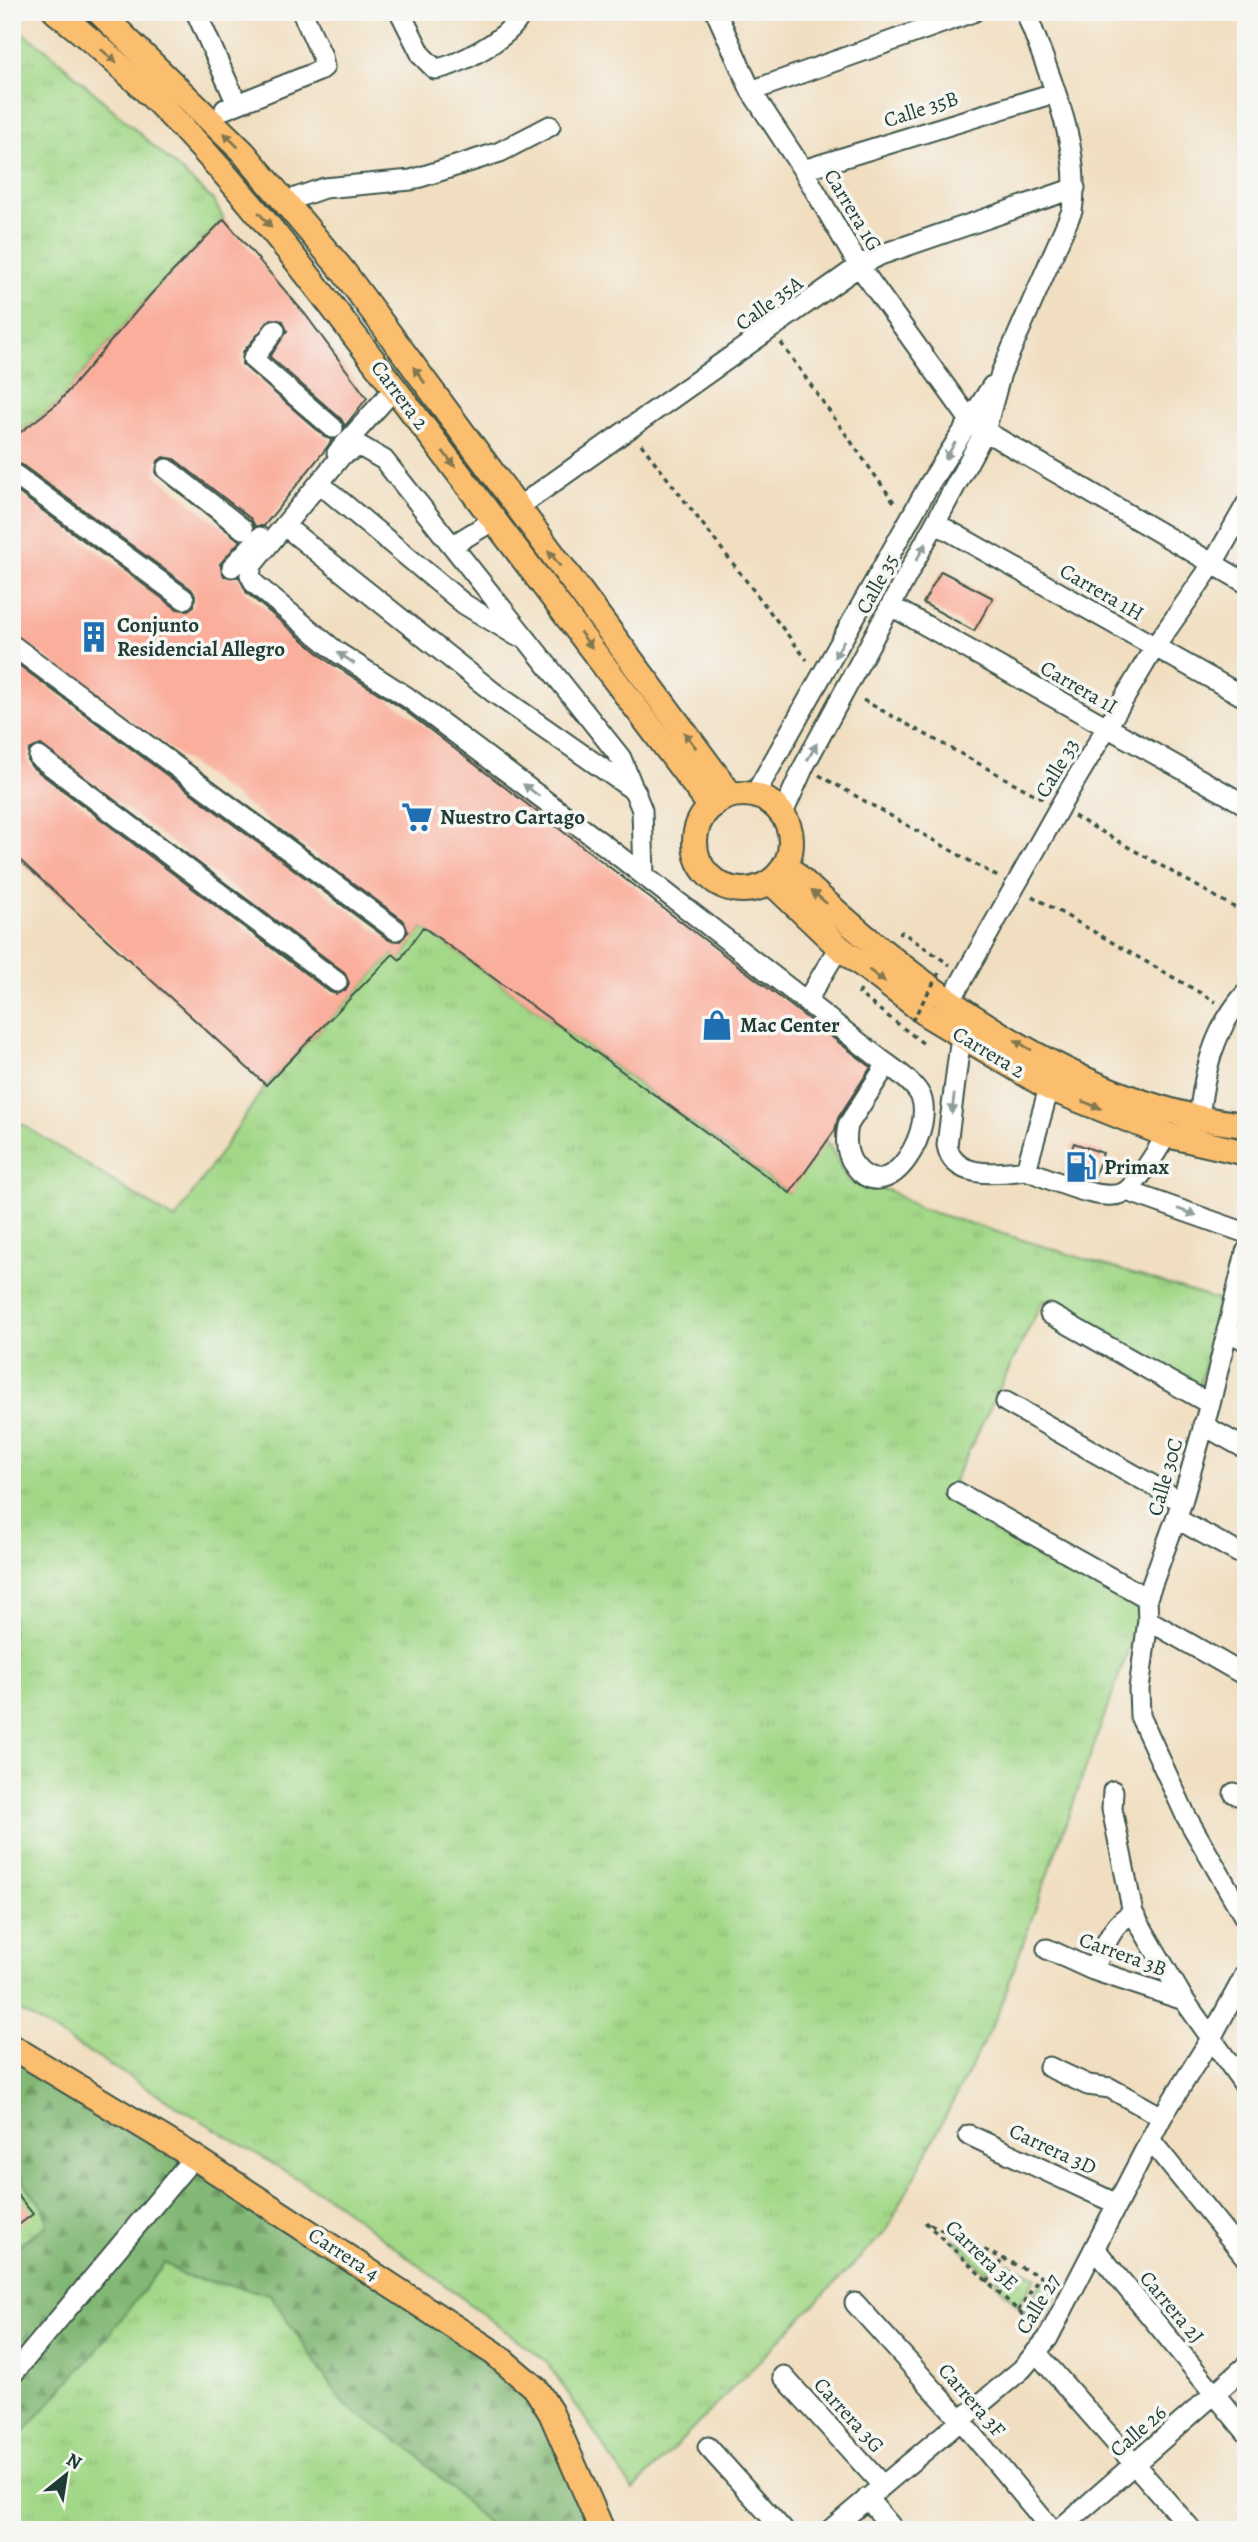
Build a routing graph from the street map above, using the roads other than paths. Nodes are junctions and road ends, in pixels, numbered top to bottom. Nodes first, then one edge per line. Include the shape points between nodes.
1 (56, 12) edge
2 (99, 12) edge
3 (196, 12) edge
4 (302, 12) edge
5 (400, 12) edge
6 (521, 12) edge
7 (716, 12) edge
8 (973, 12) edge
9 (1027, 12) edge
10 (751, 91) junction
11 (1054, 93) junction
12 (550, 126) dead end
13 (803, 170) junction
14 (1075, 188) junction
15 (285, 202) junction
16 (859, 266) junction
17 (275, 330) dead end
18 (395, 388) junction
19 (977, 425) junction
20 (333, 428) dead end
21 (167, 469) dead end
22 (15, 475) dead end
23 (319, 483) junction
24 (1246, 505) edge
25 (517, 508) junction
26 (494, 520) junction
27 (937, 524) junction
28 (286, 527) junction
29 (243, 529) dead end
30 (453, 545) junction
31 (1212, 565) junction
32 (232, 566) dead end
33 (1246, 583) edge
34 (184, 599) dead end
35 (891, 606) junction
36 (526, 641) junction
37 (12, 645) edge
38 (1154, 648) junction
39 (1246, 698) edge
40 (1107, 729) junction
41 (39, 757) dead end
42 (638, 793) junction
43 (732, 799) junction
44 (1246, 805) edge
45 (785, 809) junction
46 (785, 865) junction
47 (644, 875) junction
48 (396, 930) dead end
49 (839, 947) junction
50 (337, 982) dead end
51 (1246, 993) edge
52 (953, 996) junction
53 (806, 1002) junction
54 (961, 1036) junction
55 (887, 1064) junction
56 (1049, 1088) junction
57 (1199, 1119) junction
58 (1246, 1125) edge
59 (1167, 1135) junction
60 (1246, 1153) edge
61 (1026, 1170) junction
62 (1127, 1191) junction
63 (1246, 1233) edge
64 (1246, 1252) edge
65 (1050, 1314) dead end
66 (1227, 1330) junction
67 (1246, 1341) edge
68 (1006, 1402) dead end
69 (1210, 1404) junction
70 (1203, 1425) junction
71 (1246, 1449) edge
72 (957, 1492) dead end
73 (1180, 1510) junction
74 (1246, 1557) edge
75 (1147, 1598) junction
76 (1148, 1620) junction
77 (1246, 1676) edge
78 (1114, 1791) dead end
79 (1133, 1913) junction
80 (1246, 1920) edge
81 (1047, 1949) dead end
82 (1093, 1970) junction
83 (1246, 1973) edge
84 (1184, 2000) junction
85 (1210, 2039) junction
86 (12, 2047) edge
87 (1049, 2067) dead end
88 (1246, 2087) edge
89 (1162, 2116) junction
90 (969, 2135) dead end
91 (1151, 2141) junction
92 (194, 2157) junction
93 (1117, 2204) junction
94 (1095, 2249) junction
95 (1246, 2258) edge
96 (855, 2303) dead end
97 (1042, 2345) junction
98 (1246, 2366) edge
99 (12, 2375) edge
100 (783, 2376) dead end
101 (1215, 2394) junction
102 (960, 2419) junction
103 (1246, 2432) edge
104 (708, 2447) dead end
105 (1134, 2465) junction
106 (875, 2492) junction
107 (603, 2530) edge
108 (783, 2530) edge
109 (830, 2530) edge
110 (894, 2530) edge
111 (1052, 2530) edge
112 (1059, 2530) edge
113 (1192, 2530) edge

1 -> 18 main road, Carrera 2 via 117,62 223,170 317,283
15 -> 2 main road, Carrera 2 via 243,152
3 - 4 street via 231,107 324,65
5 - 6 street via 422,56 435,69 503,37 515,27
7 - 10 street, Carrera 1G
8 - 10 street
9 - 11 street
10 - 13 street, Carrera 1G
11 - 13 street, Calle 35B
11 - 14 street
12 - 15 street via 500,152 411,180 324,188
13 - 16 street, Carrera 1G
14 - 16 street, Calle 35A
14 - 19 street, Calle 35 via 1062,235
25 -> 15 main road, Carrera 2 via 343,271
16 - 19 street, Carrera 1G via 935,376
16 - 25 street, Calle 35A
17 - 20 street via 253,359
18 -> 26 main road, Carrera 2
18 - 32 street
19 - 27 street, Calle 35
19 - 31 street
19 -> 43 street, Calle 35 via 908,522 822,679
21 - 29 street
22 - 34 street
23 - 28 street
23 - 30 street via 351,448 369,450 384,460
23 - 36 street via 464,604
24 - 31 street, Calle 33
43 -> 25 main road, Carrera 2
26 - 30 street
26 -> 43 main road, Carrera 2
35 -> 27 street, Calle 35
27 - 38 street, Carrera 1H
28 - 42 street via 493,692
47 -> 28 street via 407,697 337,652 255,584 250,575 252,565
30 - 36 street
31 - 33 street
31 - 38 street, Calle 33
35 - 40 street, Carrera 1I
45 -> 35 street, Calle 35
36 - 42 street via 606,736
37 - 48 street
38 - 39 street, Carrera 1H
38 - 40 street, Calle 33
40 - 44 street, Carrera 1I
40 - 52 street, Calle 33
41 - 50 street
42 - 47 street
43 - 45 main road via 770,802
43 - 46 main road via 697,826 694,841 703,870 713,881 742,891 757,889
45 - 46 main road via 792,852
46 - 49 main road, Carrera 2
52 -> 46 main road, Carrera 2 via 886,954
47 - 53 street
49 - 53 street
49 -> 54 main road, Carrera 2
51 - 57 street via 1230,1010 1217,1036 1205,1070
57 -> 52 main road, Carrera 2 via 1136,1102 1091,1083 1045,1059
53 - 55 street
54 - 56 main road, Carrera 2
54 -> 61 street via 949,1154 959,1164 983,1174
55 - 55 street via 919,1094 924,1113 902,1166 876,1180 866,1177 850,1160 846,1133
56 -> 59 main road, Carrera 2
56 - 61 street
57 - 58 main road, Carrera 2
59 - 60 main road, Carrera 2
59 - 62 street
61 - 62 street via 1097,1195
62 -> 63 street
64 - 66 street, Calle 30C
65 - 69 street
66 - 67 street
66 - 69 street, Calle 30C
68 - 73 street
69 - 70 street, Calle 30C
70 - 71 street
70 - 73 street, Calle 30C
72 - 75 street
73 - 74 street
73 - 75 street, Calle 30C
75 - 76 street, Calle 30C
76 - 77 street
76 - 80 street, Calle 30C via 1140,1716 1186,1816
78 - 79 street via 1112,1809
79 - 82 street via 1117,1926
79 - 84 street
81 - 82 street, Carrera 3B
82 - 84 street, Carrera 3B
83 - 85 street, Calle 27
84 - 85 street
85 - 88 street
85 - 89 street, Calle 27
86 - 92 main road, Carrera 4
87 - 89 street via 1088,2085 1110,2088
89 - 91 street, Calle 27
90 - 93 street, Carrera 3D
91 - 93 street, Calle 27
91 - 95 street
92 - 99 street
92 - 107 main road, Carrera 4 via 495,2353 536,2389
93 - 94 street, Calle 27
94 - 97 street, Calle 27
94 - 101 street, Carrera 2J
96 - 102 street, Carrera 3F
97 - 102 street, Calle 27 via 1022,2369
97 - 105 street
98 - 101 street, Calle 26
100 - 106 street, Carrera 3G
101 - 103 street, Carrera 2J
101 - 105 street, Calle 26
102 - 106 street, Calle 27
102 - 111 street, Carrera 3F
104 - 108 street
105 - 112 street, Calle 26
105 - 113 street
106 - 109 street, Calle 27
106 - 110 street, Carrera 3G

